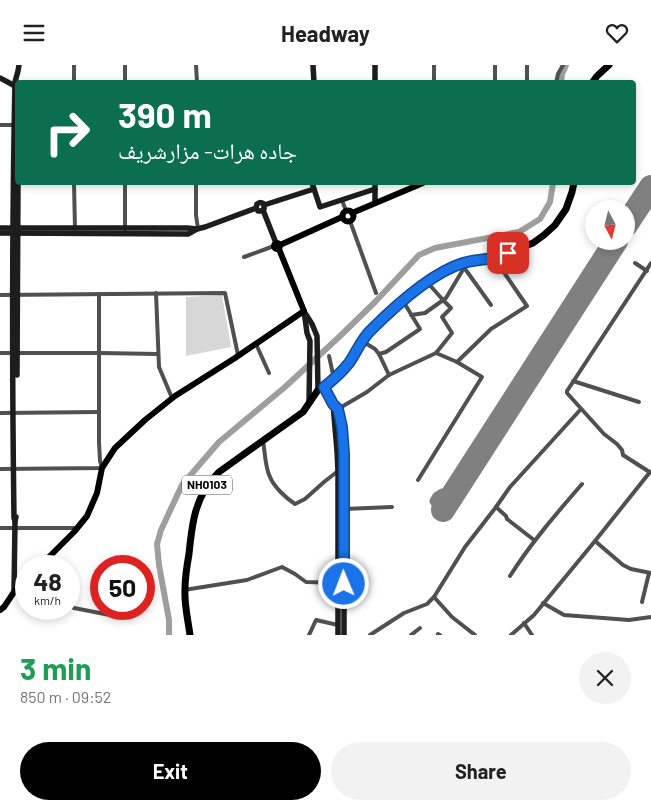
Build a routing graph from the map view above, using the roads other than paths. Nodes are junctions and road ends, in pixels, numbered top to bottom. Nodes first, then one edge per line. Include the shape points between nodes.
1 (74, 65) edge
2 (125, 65) edge
3 (196, 65) edge
4 (313, 65) edge
5 (375, 65) edge
6 (434, 65) edge
7 (495, 65) edge
8 (527, 65) edge
9 (563, 65) edge
10 (609, 65) edge
11 (0, 78) edge
12 (74, 80) edge
13 (125, 80) edge
14 (196, 80) edge
15 (314, 80) edge
16 (375, 80) edge
17 (434, 80) edge
18 (495, 80) edge
19 (527, 80) edge
20 (557, 80) edge
21 (594, 80) edge
22 (15, 83) edge
23 (15, 120) edge
24 (0, 125) edge
25 (14, 125) junction
26 (18, 185) edge
27 (74, 185) edge
28 (125, 185) edge
29 (196, 185) edge
30 (313, 185) edge
31 (418, 185) edge
32 (574, 185) edge
33 (375, 186) edge
34 (314, 189) junction
35 (342, 200) junction
36 (375, 203) junction
37 (264, 207) junction
38 (349, 212) junction
39 (342, 217) junction
40 (350, 221) junction
41 (0, 228) edge
42 (197, 229) junction
43 (15, 230) junction
44 (74, 231) junction
45 (125, 231) junction
46 (0, 233) edge
47 (277, 246) junction
48 (244, 257) dead end
49 (494, 258) junction
50 (636, 263) dead end
51 (651, 263) edge
52 (463, 266) junction
53 (647, 271) junction
54 (427, 282) junction
55 (156, 293) junction
56 (376, 293) dead end
57 (99, 294) junction
58 (0, 295) edge
59 (15, 295) junction
60 (443, 300) junction
61 (403, 301) junction
62 (491, 305) dead end
63 (304, 311) junction
64 (412, 315) junction
65 (362, 341) junction
66 (256, 344) junction
67 (0, 353) edge
68 (15, 353) junction
69 (100, 353) junction
70 (436, 353) junction
71 (158, 354) junction
72 (379, 354) junction
73 (238, 355) junction
74 (329, 356) dead end
75 (457, 362) junction
76 (269, 373) dead end
77 (389, 375) junction
78 (334, 379) junction
79 (573, 381) junction
80 (321, 388) junction
81 (172, 399) junction
82 (309, 402) junction
83 (639, 402) dead end
84 (335, 407) junction
85 (581, 409) junction
86 (99, 412) junction
87 (0, 413) edge
88 (15, 413) junction
89 (263, 441) junction
90 (102, 467) junction
91 (0, 469) edge
92 (15, 469) junction
93 (338, 471) junction
94 (651, 472) edge
95 (418, 480) dead end
96 (582, 484) dead end
97 (341, 493) junction
98 (392, 507) dead end
99 (496, 507) junction
100 (344, 509) junction
101 (0, 528) edge
102 (15, 528) junction
103 (78, 528) junction
104 (534, 541) junction
105 (595, 541) junction
106 (17, 555) edge
107 (51, 555) edge
108 (650, 573) edge
109 (510, 576) dead end
110 (341, 584) junction
111 (184, 590) junction
112 (15, 593) edge
113 (434, 597) junction
114 (642, 602) dead end
115 (543, 603) junction
116 (0, 610) edge
117 (651, 617) edge
118 (524, 623) junction
119 (338, 625) junction
120 (420, 629) dead end
121 (190, 635) edge
122 (309, 635) edge
123 (338, 635) edge
124 (344, 635) edge
125 (370, 635) edge
126 (411, 635) edge
127 (475, 635) edge
128 (511, 635) edge
129 (532, 635) edge

1 - 12 street
2 - 13 street
3 - 14 street
4 - 15 street
5 - 16 street
6 - 17 street
7 - 18 street
8 - 19 street
9 - 20 street
10 - 21 highway
11 - 22 street
23 - 25 street
24 - 25 street
25 - 43 street
26 - 43 street
27 - 44 street
28 - 45 street
29 - 42 street
30 - 34 street
31 - 36 main road
32 - 49 highway, NH0103 via 566,209 544,235 533,243
33 - 35 street
33 - 36 street
34 - 35 street via 320,207
34 - 37 street
35 - 38 street
36 - 38 main road
37 - 42 street via 260,203 256,208
37 - 47 street
38 - 39 main road
38 - 40 main road via 353,217
39 - 40 main road
39 - 47 main road
40 - 56 street
41 - 43 street
42 - 45 street
43 - 44 street
43 - 46 street
43 - 59 street
44 - 45 street
47 - 48 street
47 - 63 main road
49 - 52 highway, NH0103 via 473,260
49 - 75 street via 527,305 491,329
50 - 53 street
51 - 53 street
52 - 54 highway, NH0103
52 - 60 street via 449,295
52 - 62 street
53 - 79 street
54 - 60 street
54 - 61 highway, NH0103
55 - 57 street
55 - 71 street
55 - 73 street via 225,293
57 - 59 street
57 - 69 street
58 - 59 street
59 - 68 street
60 - 64 street via 425,313
60 - 70 street via 451,308 442,317 452,333
61 - 64 street
61 - 65 highway, NH0103
63 - 66 main road
63 - 80 street via 317,336 317,379
63 - 82 street via 310,341
64 - 72 street via 420,331
65 - 72 street
65 - 78 highway, NH0103 via 349,363
66 - 73 main road
66 - 76 street
67 - 68 street
68 - 69 street
68 - 88 street
69 - 71 street
69 - 86 street
70 - 75 street
70 - 77 street
71 - 81 street via 159,367
72 - 77 street
73 - 81 main road
74 - 78 street
75 - 95 street via 480,375 481,379
77 - 84 street via 367,392
78 - 80 highway, NH0103
79 - 83 street
79 - 85 street via 566,393
80 - 82 highway, NH0103
80 - 84 street
81 - 90 main road via 115,448
82 - 89 highway, NH0103 via 303,412
84 - 93 street
84 - 97 street via 342,427 344,454
85 - 94 street via 617,444 623,455
85 - 99 street via 523,471
86 - 88 street
86 - 90 street
87 - 88 street
88 - 92 street
89 - 93 street via 270,478 295,504
89 - 111 highway, NH0103 via 219,472 202,493 191,533
90 - 92 street
90 - 103 main road via 97,493
91 - 92 street
92 - 102 street
93 - 97 street
94 - 105 street
96 - 104 street
97 - 100 street
97 - 110 street
98 - 100 street
99 - 104 street
99 - 113 street via 465,547
100 - 110 street
101 - 102 street
102 - 103 street
102 - 106 street
103 - 107 main road
104 - 109 street
105 - 108 street via 623,565
105 - 115 street
108 - 114 street
110 - 111 street via 306,583 282,567 247,580
110 - 119 street
110 - 124 street
111 - 121 highway, NH0103
112 - 116 main road
113 - 125 street
113 - 127 street
115 - 117 street via 564,615 629,620
115 - 118 street
118 - 128 street
118 - 129 street
119 - 122 street via 316,620
119 - 123 street
120 - 126 street

